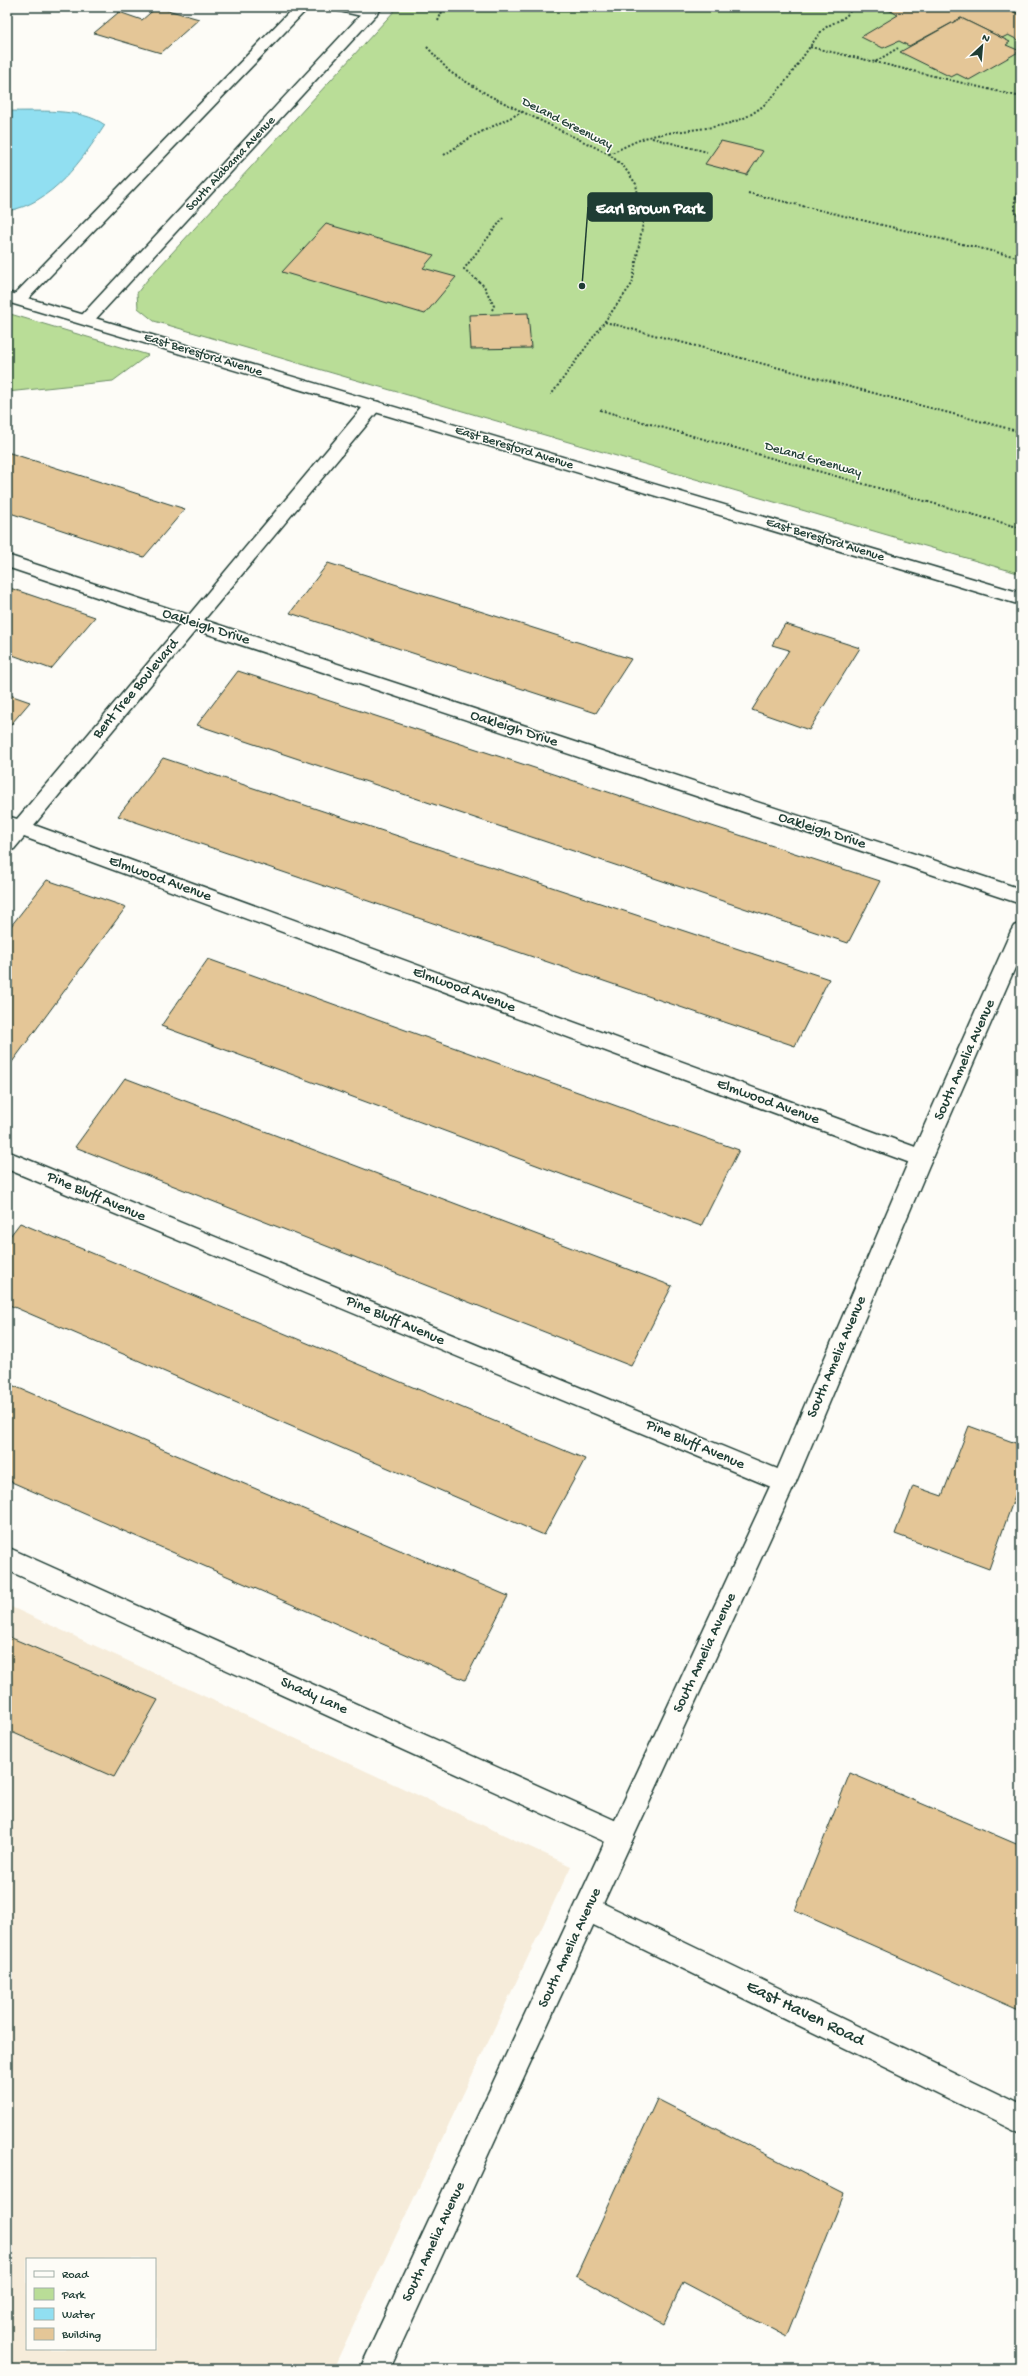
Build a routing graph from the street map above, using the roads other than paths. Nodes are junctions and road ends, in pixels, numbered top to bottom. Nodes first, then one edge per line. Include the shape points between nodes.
1 (302, 7) edge
2 (340, 7) edge
3 (373, 11) edge
4 (12, 299) edge
5 (86, 320) junction
6 (373, 406) junction
7 (7, 561) edge
8 (1021, 599) edge
9 (192, 622) junction
10 (14, 825) edge
11 (7, 844) edge
12 (1021, 897) edge
13 (1021, 931) edge
14 (921, 1158) junction
15 (7, 1160) edge
16 (784, 1482) junction
17 (7, 1558) edge
18 (621, 1836) junction
19 (588, 1909) junction
20 (1021, 2120) edge
21 (374, 2369) edge

1 - 4 street
2 - 3 street
3 - 5 street, South Alabama Avenue
4 - 5 street, East Beresford Avenue
5 - 6 street, East Beresford Avenue
6 - 8 street, East Beresford Avenue
6 - 9 street, Bent Tree Boulevard
7 - 9 street, Oakleigh Drive
9 - 10 street, Bent Tree Boulevard
9 - 12 street, Oakleigh Drive
10 - 11 street, Bent Tree Boulevard
10 - 14 street, Elmwood Avenue
13 - 14 street, South Amelia Avenue
14 - 16 street, South Amelia Avenue
15 - 16 street, Pine Bluff Avenue
16 - 18 street, South Amelia Avenue
17 - 18 street, Shady Lane
18 - 19 street, South Amelia Avenue
19 - 20 street, East Haven Road
19 - 21 street, South Amelia Avenue

